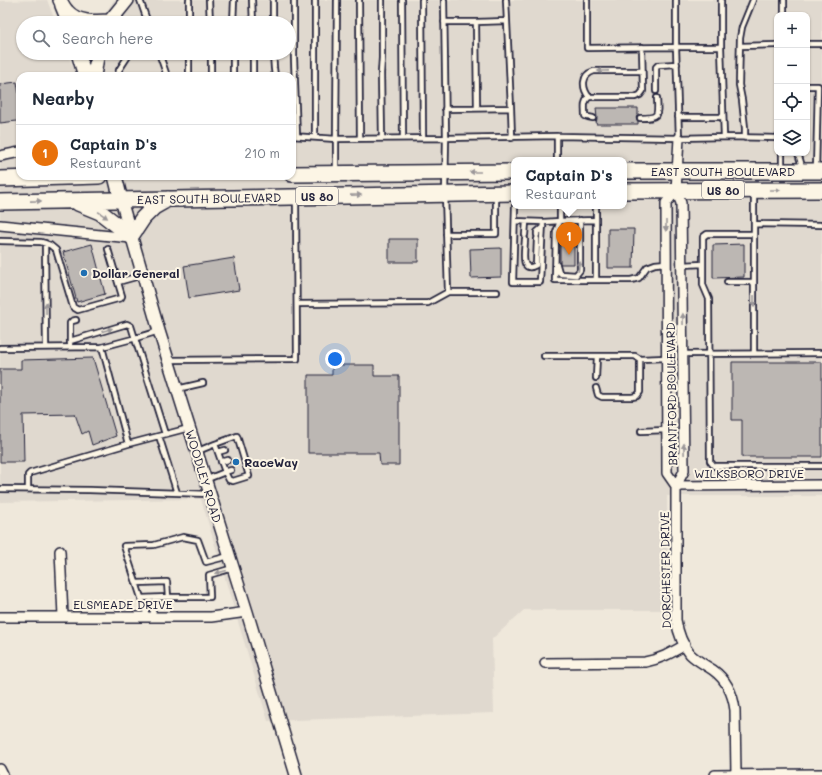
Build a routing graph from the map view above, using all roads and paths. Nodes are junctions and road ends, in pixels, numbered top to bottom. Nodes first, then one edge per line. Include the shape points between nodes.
1 (59, 0) edge
2 (140, 0) edge
3 (189, 0) edge
4 (209, 0) edge
5 (234, 0) edge
6 (252, 0) edge
7 (273, 0) edge
8 (294, 0) edge
9 (315, 0) edge
10 (337, 0) edge
11 (359, 0) edge
12 (382, 0) edge
13 (402, 0) edge
14 (422, 0) edge
15 (444, 0) edge
16 (506, 0) edge
17 (587, 0) edge
18 (676, 0) edge
19 (721, 0) edge
20 (753, 0) edge
21 (784, 0) edge
22 (125, 3) edge
23 (784, 12) edge
24 (65, 16) edge
25 (74, 16) edge
26 (115, 16) edge
27 (146, 16) edge
28 (189, 16) edge
29 (210, 16) edge
30 (233, 16) edge
31 (253, 16) edge
32 (273, 16) edge
33 (294, 16) edge
34 (507, 21) junction
35 (444, 22) junction
36 (476, 22) junction
37 (810, 44) edge
38 (822, 44) edge
39 (774, 45) edge
40 (740, 46) junction
41 (642, 47) junction
42 (676, 47) junction
43 (721, 47) junction
44 (80, 60) edge
45 (97, 60) edge
46 (125, 60) edge
47 (162, 60) edge
48 (189, 60) edge
49 (211, 60) edge
50 (233, 60) edge
51 (253, 60) edge
52 (274, 60) edge
53 (294, 60) edge
54 (677, 64) junction
55 (642, 71) junction
56 (84, 72) edge
57 (95, 72) edge
58 (119, 72) edge
59 (166, 72) edge
60 (189, 72) edge
61 (211, 72) edge
62 (233, 72) edge
63 (253, 72) edge
64 (274, 72) edge
65 (294, 72) edge
66 (810, 86) edge
67 (656, 91) dead end
68 (589, 97) junction
69 (656, 98) dead end
70 (477, 108) junction
71 (511, 108) junction
72 (445, 109) junction
73 (678, 117) junction
74 (723, 117) junction
75 (593, 118) dead end
76 (640, 118) dead end
77 (296, 136) edge
78 (557, 136) junction
79 (315, 137) junction
80 (724, 137) junction
81 (360, 138) junction
82 (382, 138) junction
83 (403, 138) junction
84 (423, 138) junction
85 (446, 138) junction
86 (512, 138) junction
87 (679, 138) junction
88 (745, 138) junction
89 (774, 138) edge
90 (336, 139) junction
91 (16, 153) edge
92 (0, 156) edge
93 (782, 156) edge
94 (799, 156) edge
95 (557, 157) edge
96 (782, 170) junction
97 (813, 170) edge
98 (627, 171) edge
99 (676, 171) junction
100 (446, 172) junction
101 (511, 172) edge
102 (336, 173) junction
103 (296, 174) edge
104 (16, 178) edge
105 (0, 179) edge
106 (116, 180) edge
107 (754, 190) junction
108 (822, 190) edge
109 (627, 191) edge
110 (676, 191) junction
111 (496, 193) junction
112 (511, 193) edge
113 (445, 194) junction
114 (296, 196) junction
115 (169, 198) junction
116 (121, 200) junction
117 (72, 201) junction
118 (0, 202) edge
119 (515, 209) edge
120 (560, 209) edge
121 (596, 209) edge
122 (580, 220) junction
123 (596, 220) junction
124 (560, 221) junction
125 (515, 222) junction
126 (526, 222) junction
127 (543, 224) junction
128 (754, 224) junction
129 (822, 224) edge
130 (0, 225) edge
131 (446, 234) junction
132 (754, 234) junction
133 (132, 237) junction
134 (0, 241) edge
135 (45, 244) junction
136 (108, 249) dead end
137 (513, 262) junction
138 (524, 262) junction
139 (555, 262) junction
140 (666, 263) junction
141 (703, 264) junction
142 (682, 265) junction
143 (143, 275) junction
144 (596, 280) junction
145 (118, 282) junction
146 (728, 282) dead end
147 (754, 282) junction
148 (448, 292) junction
149 (497, 292) dead end
150 (297, 304) junction
151 (76, 320) dead end
152 (159, 331) junction
153 (136, 338) junction
154 (70, 341) junction
155 (46, 347) junction
156 (70, 347) junction
157 (102, 347) junction
158 (0, 348) edge
159 (754, 353) junction
160 (822, 353) edge
161 (683, 354) junction
162 (710, 354) junction
163 (544, 356) dead end
164 (597, 356) junction
165 (640, 358) junction
166 (666, 358) junction
167 (168, 360) junction
168 (596, 378) dead end
169 (203, 383) dead end
170 (596, 388) dead end
171 (177, 389) junction
172 (189, 428) junction
173 (641, 430) dead end
174 (667, 430) junction
175 (165, 434) junction
176 (159, 436) junction
177 (128, 444) junction
178 (216, 444) junction
179 (239, 444) junction
180 (234, 447) dead end
181 (225, 450) dead end
182 (197, 452) junction
183 (218, 452) junction
184 (243, 455) junction
185 (237, 457) dead end
186 (228, 460) dead end
187 (221, 462) junction
188 (246, 465) junction
189 (822, 466) edge
190 (240, 467) dead end
191 (231, 470) dead end
192 (225, 472) junction
193 (206, 480) junction
194 (822, 485) edge
195 (676, 486) junction
196 (0, 489) edge
197 (28, 489) junction
198 (177, 493) junction
199 (210, 494) junction
200 (60, 550) dead end
201 (229, 556) junction
202 (233, 568) junction
203 (136, 583) junction
204 (168, 597) junction
205 (141, 598) junction
206 (150, 598) junction
207 (247, 612) junction
208 (0, 616) edge
209 (63, 616) junction
210 (150, 616) junction
211 (685, 645) junction
212 (545, 663) dead end
213 (822, 774) edge
214 (296, 775) edge
215 (715, 775) edge
216 (736, 775) edge

1 - 24 street
1 - 25 main road
2 - 27 lane
3 - 28 lane
4 - 29 lane
5 - 30 lane
6 - 31 lane
7 - 32 lane
8 - 33 lane
9 - 79 lane
10 - 90 lane
11 - 81 lane
12 - 82 lane
13 - 83 lane
14 - 84 lane
15 - 35 lane
16 - 34 lane
17 - 41 lane via 587,48
18 - 42 lane
19 - 43 lane
20 - 40 lane via 742,26
21 - 23 lane
22 - 26 main road
34 - 36 lane
34 - 71 lane
35 - 36 lane
35 - 72 lane
36 - 70 lane
37 - 38 lane
39 - 40 lane
40 - 88 lane via 739,85
41 - 42 lane
41 - 55 lane
42 - 43 lane
42 - 54 lane
43 - 74 lane
44 - 56 main road
45 - 57 main road
46 - 58 lane
47 - 59 lane
48 - 60 lane
49 - 61 lane
50 - 62 lane
51 - 63 lane
52 - 64 lane
53 - 65 lane
54 - 67 lane via 656,67
54 - 73 lane
55 - 68 lane via 643,91 640,95
55 -> 68 lane via 589,73 584,85
66 - 97 lane via 818,86
68 - 75 lane via 584,104 586,116
69 - 76 lane via 656,115 652,118
70 - 71 lane
70 - 72 lane
71 - 86 lane
72 - 85 lane
73 - 74 lane
73 - 87 lane
74 - 80 lane
77 - 79 lane
78 - 86 lane
78 - 87 lane
78 - 95 lane
79 - 90 lane
80 - 87 lane
80 - 88 lane
81 - 82 lane
81 - 90 lane
82 - 83 lane
83 - 84 lane
84 - 85 lane
85 - 86 lane
85 - 100 lane
87 - 99 street, BRANTFORD BOULEVARD
88 - 89 lane
90 - 102 lane
91 - 92 street
93 - 96 lane
94 - 97 lane via 801,163
96 - 97 highway, EAST SOUTH BOULEVARD / US 80
96 - 99 highway, EAST SOUTH BOULEVARD / US 80
98 - 99 highway, EAST SOUTH BOULEVARD / US 80
99 - 110 street, BRANTFORD BOULEVARD
101 -> 100 highway, US 80
100 - 102 highway, US 80
100 - 113 lane
102 - 103 highway, US 80
104 - 105 highway
106 - 116 main road, WOODLEY ROAD
107 -> 108 highway, EAST SOUTH BOULEVARD / US 80
107 - 110 highway, EAST SOUTH BOULEVARD / US 80
107 - 128 lane
109 - 110 highway, EAST SOUTH BOULEVARD / US 80
110 -> 140 street, BRANTFORD BOULEVARD via 666,203
110 - 142 street, BRANTFORD BOULEVARD via 682,203
111 - 112 highway, EAST SOUTH BOULEVARD / US 80
111 - 113 highway, EAST SOUTH BOULEVARD / US 80
111 - 131 lane via 496,234
114 -> 113 highway, EAST SOUTH BOULEVARD / US 80
113 - 131 lane
114 - 115 highway, EAST SOUTH BOULEVARD / US 80
114 - 150 lane
115 - 116 highway, EAST SOUTH BOULEVARD / US 80
115 - 133 highway via 154,207 143,218
116 - 117 highway, EAST SOUTH BOULEVARD / US 80
116 - 133 street, WOODLEY ROAD
118 -> 117 highway, EAST SOUTH BOULEVARD / US 80
117 -> 133 highway via 100,212
119 - 125 lane
120 - 124 lane
121 - 123 lane
122 - 123 lane
122 - 124 lane
139 -> 122 lane via 561,274 578,274
123 - 144 lane
124 - 127 lane
124 - 139 lane via 556,232
125 - 126 lane
125 - 137 lane
126 - 127 lane
126 - 138 lane
127 - 137 lane via 540,282 513,282
127 - 138 lane via 537,232 536,265 528,268
128 - 129 lane
128 - 132 lane
130 - 133 street
131 - 148 lane
132 - 141 lane via 706,234 702,237
132 - 147 lane
133 - 143 street, WOODLEY ROAD
134 - 135 lane
135 - 145 lane via 56,250 73,307 78,310 121,298
155 -> 135 lane
136 - 145 lane
137 - 138 lane
139 - 144 lane via 554,280
140 - 144 lane via 647,267 639,278 631,280
140 - 166 street, BRANTFORD BOULEVARD
141 - 142 lane
141 - 162 lane via 703,285 709,299
161 -> 142 street, BRANTFORD BOULEVARD
143 - 145 lane
143 - 152 street, WOODLEY ROAD
146 - 147 lane
147 -> 159 lane
148 - 149 lane
148 - 150 lane via 428,303
150 - 167 lane via 297,359
151 - 154 lane via 70,323
152 - 153 lane
152 - 167 street, WOODLEY ROAD
154 -> 153 lane via 127,324 131,326
153 - 157 lane
153 - 175 lane
154 - 156 lane
155 - 156 lane
155 - 158 lane
156 - 157 lane
157 - 177 lane
159 - 160 lane
159 - 162 lane
161 - 162 lane
195 -> 161 street, BRANTFORD BOULEVARD via 684,471
162 - 189 lane via 710,461 714,466
163 - 164 lane
164 - 165 lane
164 - 168 lane
165 - 166 lane
165 - 170 lane via 640,392 637,396 602,397 598,395
166 - 174 street, BRANTFORD BOULEVARD
167 - 171 street, WOODLEY ROAD
169 - 171 lane
171 - 172 street, WOODLEY ROAD
172 - 175 lane
172 - 182 street, WOODLEY ROAD
173 - 174 lane
174 - 195 street, BRANTFORD BOULEVARD via 667,473
175 - 176 lane
176 - 177 lane
176 - 198 lane
177 - 197 lane via 30,473
178 - 179 lane via 237,436
178 - 182 lane
178 - 183 lane
179 - 180 lane
179 - 184 lane
181 - 183 lane
182 - 193 street, WOODLEY ROAD
183 - 187 lane
184 - 185 lane
184 - 188 lane
186 - 187 lane
187 - 192 lane
188 - 190 lane
188 - 192 lane via 249,476 232,481
191 - 192 lane
192 - 193 lane
193 - 199 street, WOODLEY ROAD
194 - 195 street, WILKSBORO DRIVE
195 - 211 street, DORCHESTER DRIVE via 676,620 679,636
196 - 197 lane
197 - 198 lane
198 - 199 lane
199 - 201 street, WOODLEY ROAD
200 - 209 street
201 - 202 street, WOODLEY ROAD
201 - 203 lane via 206,562 198,540 183,537 154,545 124,546
202 -> 204 lane via 209,575 210,598
202 - 207 street, WOODLEY ROAD
203 - 204 lane via 167,582
203 - 205 lane
204 - 206 lane
205 - 206 lane
205 - 210 lane
206 - 210 lane
207 - 210 street, ELSMEADE DRIVE via 211,617
207 - 214 street, WOODLEY ROAD
208 - 209 street, ELSMEADE DRIVE
209 - 210 street, ELSMEADE DRIVE
211 - 212 street via 665,657 645,662
211 - 216 street, DORCHESTER DRIVE via 690,654 721,677 730,690 735,710
213 - 216 street
215 - 216 street

